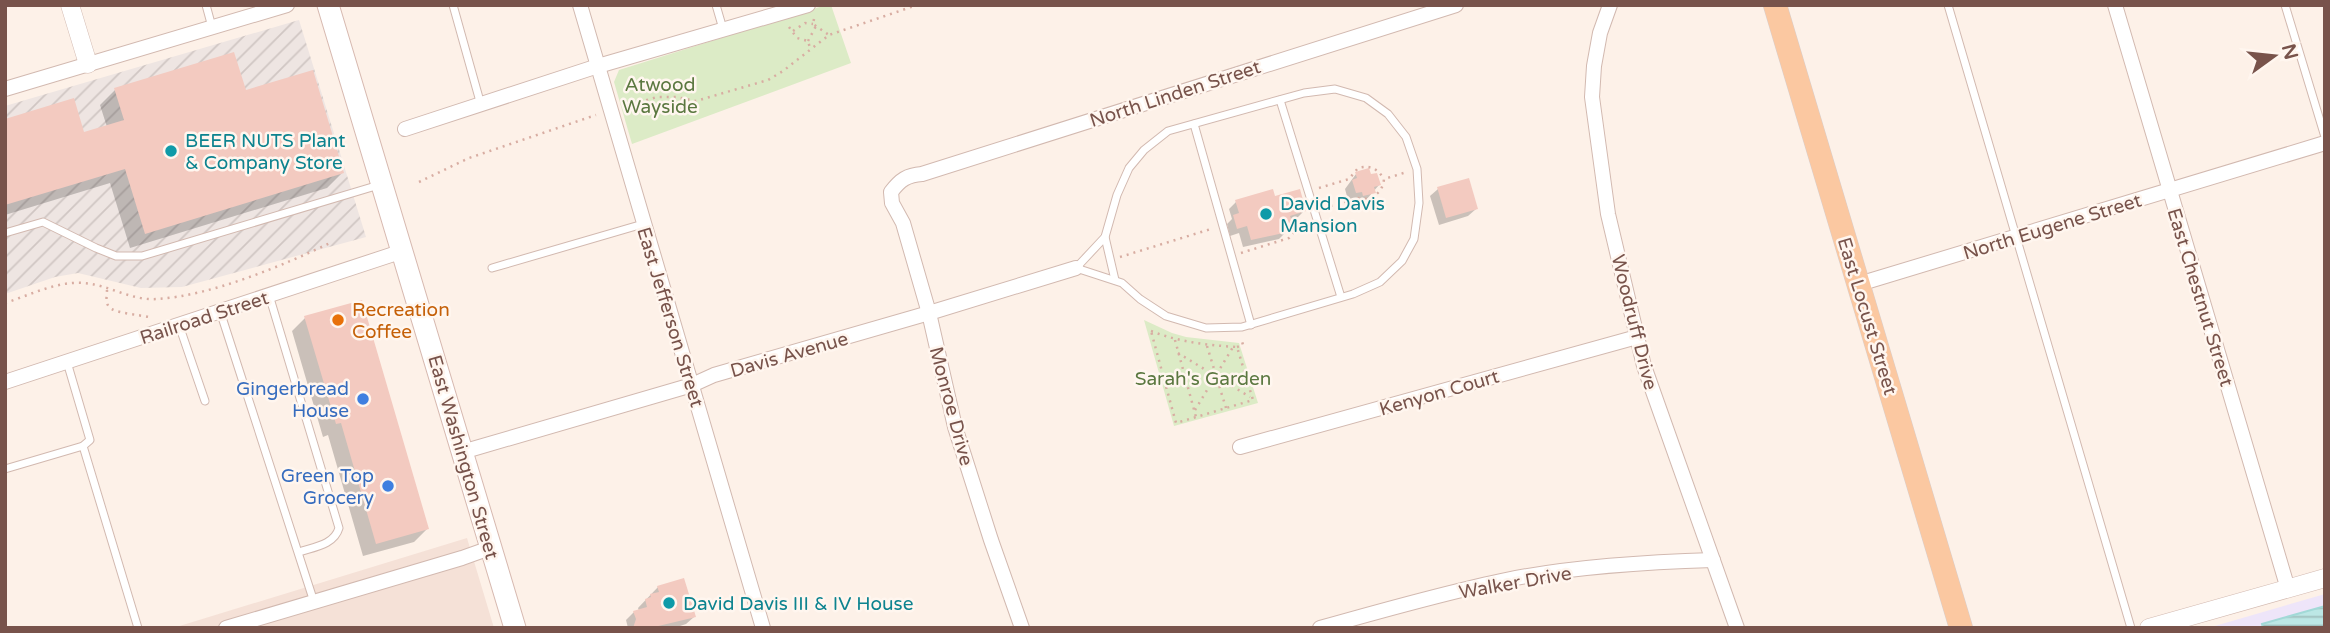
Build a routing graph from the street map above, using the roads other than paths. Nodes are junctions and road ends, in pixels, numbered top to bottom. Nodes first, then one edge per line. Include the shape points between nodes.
1 (71, 5) edge
2 (206, 5) edge
3 (287, 5) edge
4 (328, 5) edge
5 (453, 5) edge
6 (580, 5) edge
7 (716, 5) edge
8 (1456, 5) edge
9 (1610, 5) edge
10 (1775, 5) edge
11 (1948, 5) edge
12 (2115, 5) edge
13 (2285, 5) edge
14 (812, 7) edge
15 (212, 27) junction
16 (723, 30) junction
17 (88, 64) junction
18 (598, 66) junction
19 (5, 89) edge
20 (1280, 100) junction
21 (481, 105) junction
22 (1194, 124) junction
23 (405, 129) dead end
24 (2325, 137) edge
25 (2325, 143) edge
26 (383, 184) junction
27 (897, 185) joint
28 (2169, 191) junction
29 (643, 223) junction
30 (5, 233) edge
31 (1105, 237) junction
32 (2016, 237) junction
33 (403, 251) junction
34 (492, 268) dead end
35 (1076, 268) junction
36 (1115, 280) junction
37 (1859, 284) junction
38 (269, 295) junction
39 (1341, 297) junction
40 (220, 312) junction
41 (929, 313) junction
42 (1251, 324) junction
43 (179, 325) junction
44 (1637, 337) junction
45 (67, 362) junction
46 (5, 382) edge
47 (692, 385) junction
48 (205, 401) dead end
49 (83, 446) junction
50 (1240, 447) dead end
51 (462, 452) junction
52 (5, 469) edge
53 (490, 548) junction
54 (299, 552) junction
55 (1713, 560) junction
56 (2325, 578) edge
57 (2288, 589) junction
58 (314, 602) junction
59 (255, 624) edge
60 (138, 628) edge
61 (226, 628) edge
62 (515, 628) edge
63 (763, 628) edge
64 (1022, 628) edge
65 (1320, 628) edge
66 (1737, 628) edge
67 (1961, 628) edge
68 (2131, 628) edge
69 (2149, 628) edge

1 - 17 street
2 - 15 lane
3 - 15 street
4 - 26 main road, East Washington Street
5 - 21 lane
6 - 18 street, East Jefferson Street
7 - 16 lane
8 - 27 street, North Linden Street via 913,174
9 - 44 street, Woodruff Drive via 1600,33 1592,97 1608,214
10 - 37 main road, East Locust Street
11 - 32 lane
12 - 28 street, East Chestnut Street
13 - 24 lane
14 - 16 street
15 - 17 street
16 - 18 street
17 - 19 street
18 - 21 street
18 - 29 street, East Jefferson Street
20 - 22 lane
20 - 39 lane
20 - 39 lane via 1335,89 1366,98 1388,114 1406,137 1418,169 1414,239 1402,261 1380,282
21 - 23 street
22 - 31 lane via 1168,131 1129,168
22 - 42 lane
25 - 28 street, North Eugene Street
26 - 30 lane via 142,256 116,256 43,222
26 - 33 main road, East Washington Street
27 - 41 street, Monroe Drive via 891,192 892,203 903,223
28 - 32 street, North Eugene Street
28 - 57 street, East Chestnut Street
29 - 34 lane
29 - 47 street, East Jefferson Street
31 - 35 lane
31 - 36 lane
32 - 37 street, North Eugene Street
32 - 68 lane
33 - 38 street, Railroad Street
33 - 51 main road, East Washington Street
35 - 36 lane
35 - 41 street, Davis Avenue
36 - 42 lane via 1166,316 1206,328
37 - 67 main road, East Locust Street
38 - 40 street, Railroad Street
38 - 54 lane via 339,528 331,541
39 - 42 lane
40 - 43 street, Railroad Street
40 - 54 lane
41 - 47 street, Davis Avenue
41 - 64 street, Monroe Drive via 956,428
43 - 45 street, Railroad Street
43 - 48 lane
44 - 50 street, Kenyon Court
44 - 55 street, Woodruff Drive
45 - 46 street, Railroad Street
45 - 49 lane via 90,440
47 - 51 street, Davis Avenue
47 - 63 street, East Jefferson Street
49 - 52 lane
49 - 60 lane
51 - 53 main road, East Washington Street
53 - 58 street
53 - 62 main road, East Washington Street
54 - 58 lane
55 - 65 street, Walker Drive via 1503,581
55 - 66 street, Woodruff Drive
56 - 57 street
57 - 69 street
58 - 59 street
59 - 61 street

